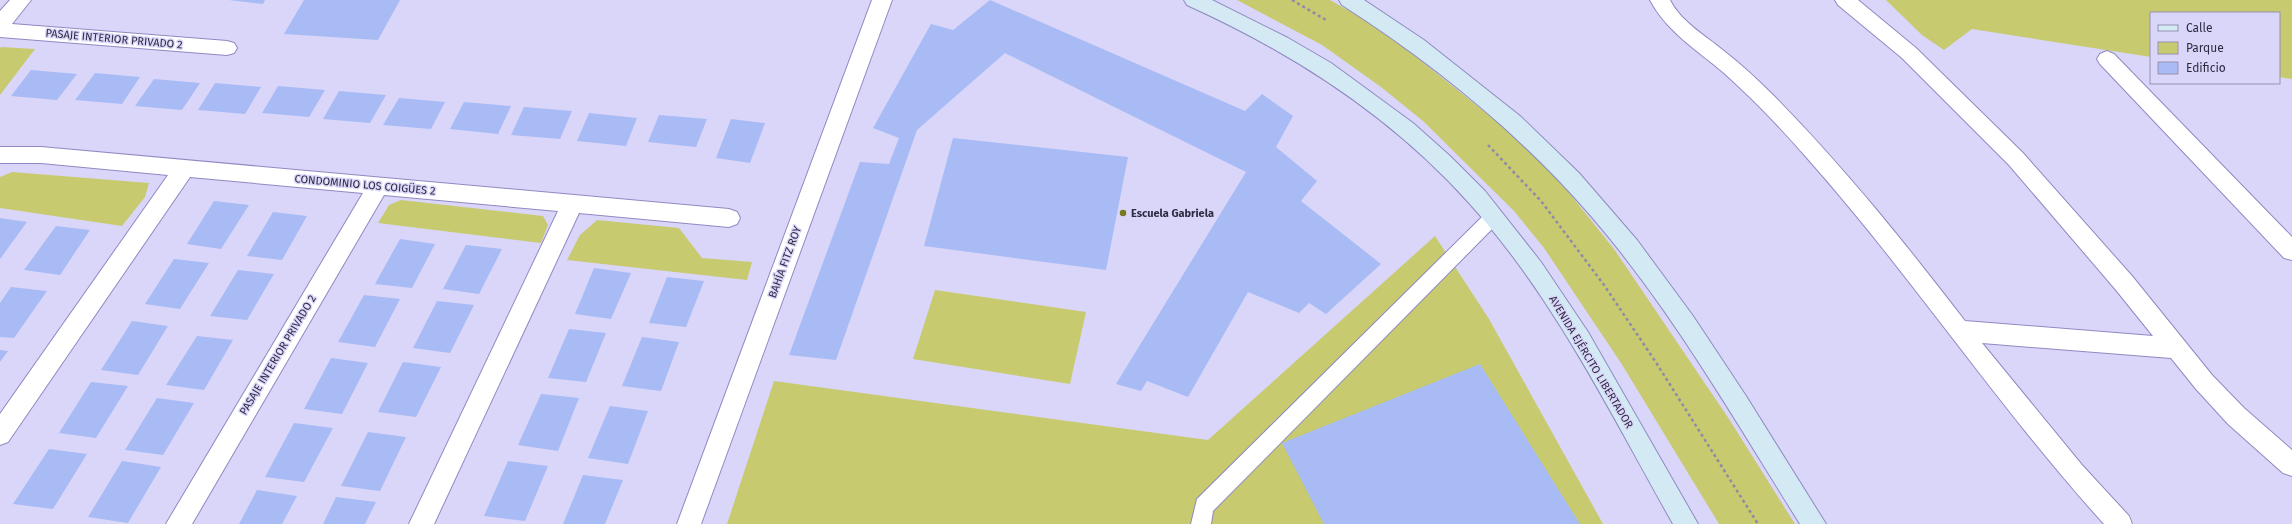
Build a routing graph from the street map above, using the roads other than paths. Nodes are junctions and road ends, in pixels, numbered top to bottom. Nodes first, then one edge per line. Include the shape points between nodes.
1 (21, 0) edge
2 (882, 0) edge
3 (1194, 0) edge
4 (1348, 0) edge
5 (1660, 0) edge
6 (1845, 0) edge
7 (0, 24) edge
8 (0, 30) edge
9 (227, 48) dead end
10 (2107, 59) dead end
11 (0, 155) edge
12 (184, 169) junction
13 (378, 186) junction
14 (574, 203) junction
15 (1494, 216) junction
16 (729, 218) dead end
17 (2292, 251) edge
18 (1960, 331) junction
19 (2174, 348) junction
20 (0, 434) edge
21 (2292, 465) edge
22 (178, 524) edge
23 (421, 524) edge
24 (689, 524) edge
25 (1201, 524) edge
26 (1686, 524) edge
27 (1814, 524) edge
28 (2120, 524) edge

1 - 7 street
2 - 24 street, BAHÍA FITZ ROY
3 - 15 main road, AVENIDA EJÉRCITO LIBERTADOR via 1265,33 1356,90 1395,120
4 - 27 main road via 1418,45 1477,90 1522,131 1599,210 1671,302
5 - 18 street via 1671,17 1756,91 1832,170
6 - 19 street via 1909,53 2016,159 2114,272
8 - 9 street, PASAJE INTERIOR PRIVADO 2
10 - 17 street
11 - 12 street, CONDOMINIO LOS COIGÜES 2 via 41,155
12 - 13 street, CONDOMINIO LOS COIGÜES 2
12 - 20 street
13 - 14 street, CONDOMINIO LOS COIGÜES 2
13 - 22 street, PASAJE INTERIOR PRIVADO 2
14 - 16 street, CONDOMINIO LOS COIGÜES 2
14 - 23 street
15 - 25 lane via 1204,506
15 - 26 main road, AVENIDA EJÉRCITO LIBERTADOR via 1581,340
18 - 19 street
18 - 28 street via 2047,443
19 - 21 street via 2236,416

